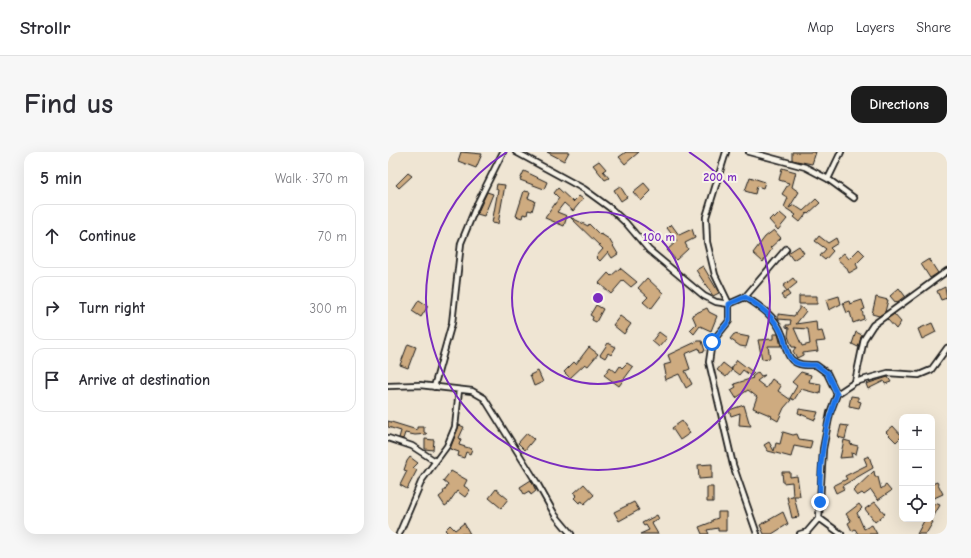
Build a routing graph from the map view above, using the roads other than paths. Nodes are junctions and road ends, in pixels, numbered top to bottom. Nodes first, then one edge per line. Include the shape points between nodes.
1 (503, 152) edge
2 (516, 152) edge
3 (726, 152) edge
4 (749, 152) edge
5 (841, 152) edge
6 (828, 179) junction
7 (854, 198) dead end
8 (786, 249) dead end
9 (947, 271) edge
10 (745, 297) junction
11 (729, 304) junction
12 (947, 348) edge
13 (855, 382) junction
14 (388, 386) edge
15 (434, 387) junction
16 (459, 390) junction
17 (837, 394) junction
18 (388, 438) edge
19 (435, 461) junction
20 (819, 518) junction
21 (399, 534) edge
22 (571, 534) edge
23 (757, 534) edge
24 (800, 534) edge
25 (841, 534) edge

1 - 15 street via 461,243 452,324
2 - 11 street via 610,208 649,250 704,296 716,302
3 - 11 street via 706,217 706,242 715,275
4 - 6 street via 805,167
5 - 6 street
6 - 7 street
8 - 10 street
9 - 13 street via 873,325 864,339
10 - 11 street
10 - 17 street via 770,316 782,334 792,360 804,366 816,365 822,369 827,373
11 - 23 street via 729,321 712,342 709,362 734,471
12 - 13 street via 931,370 919,375 888,373
13 - 17 street
14 - 15 street
15 - 16 street
16 - 19 street via 455,427 447,446
16 - 22 street via 472,391 484,398 555,515
17 - 20 street via 830,413 823,449
18 - 19 street via 412,446
19 - 21 street via 422,480
20 - 24 street via 807,532
20 - 25 street

